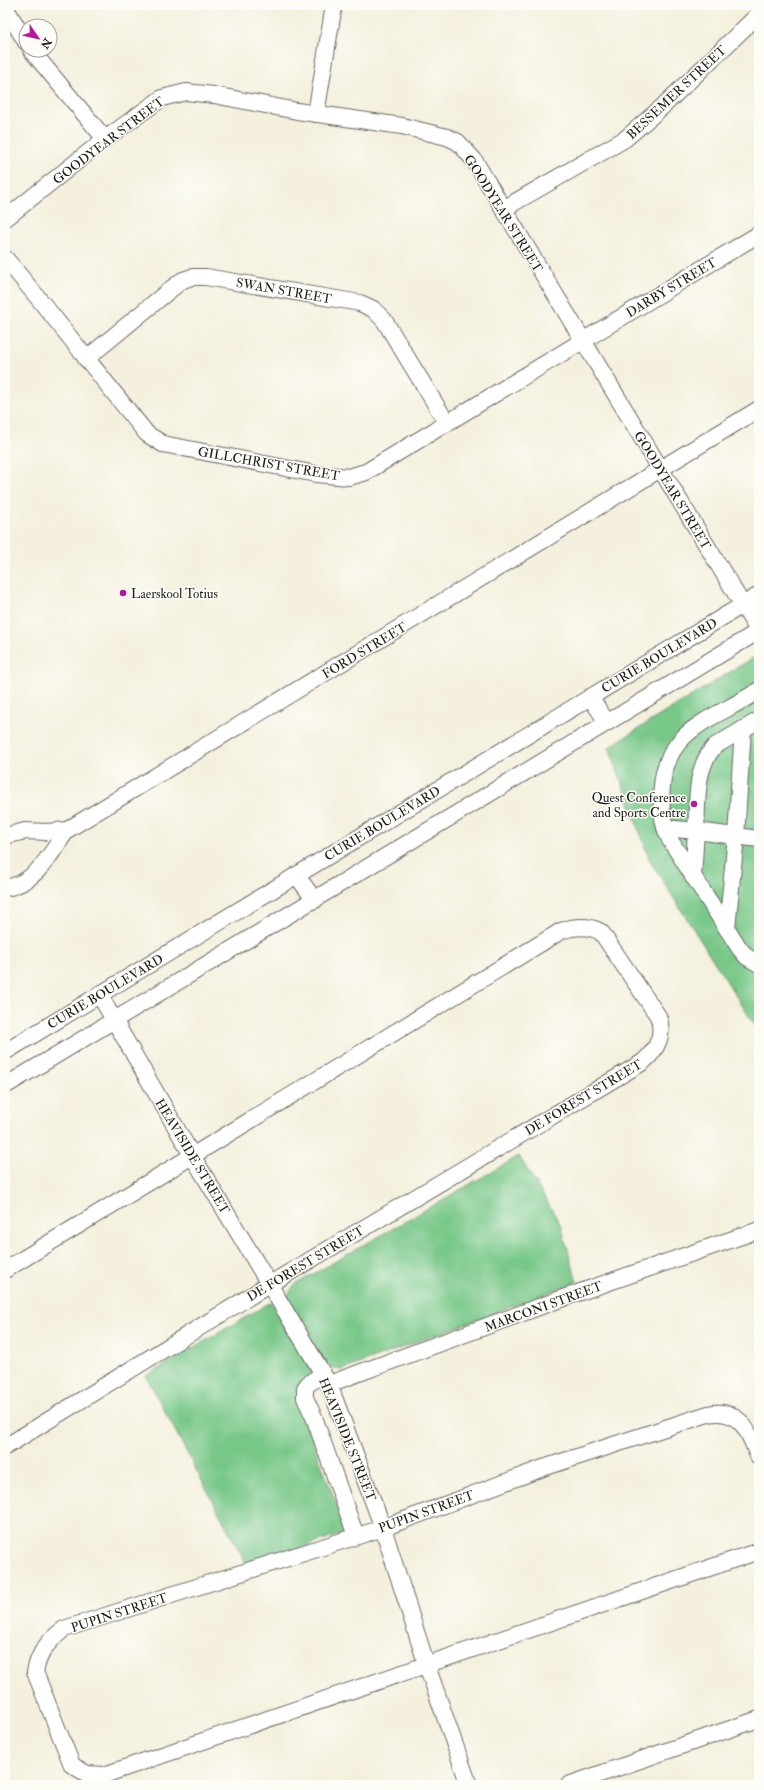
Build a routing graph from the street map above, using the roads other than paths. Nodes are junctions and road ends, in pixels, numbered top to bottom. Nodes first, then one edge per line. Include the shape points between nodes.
1 (334, 5) edge
2 (5, 7) edge
3 (759, 14) edge
4 (18, 29) edge
5 (38, 58) edge
6 (316, 114) junction
7 (105, 139) junction
8 (503, 209) junction
9 (5, 220) edge
10 (759, 234) edge
11 (5, 258) edge
12 (583, 341) junction
13 (86, 359) junction
14 (759, 409) edge
15 (448, 423) junction
16 (660, 469) junction
17 (759, 595) edge
18 (743, 605) junction
19 (759, 632) edge
20 (759, 690) edge
21 (590, 697) junction
22 (759, 720) edge
23 (607, 722) junction
24 (743, 729) junction
25 (665, 828) junction
26 (67, 830) junction
27 (696, 831) junction
28 (5, 836) edge
29 (736, 836) junction
30 (759, 838) edge
31 (296, 875) junction
32 (693, 877) junction
33 (5, 888) edge
34 (314, 900) junction
35 (727, 929) junction
36 (759, 960) edge
37 (99, 994) junction
38 (113, 1019) junction
39 (5, 1052) edge
40 (5, 1086) edge
41 (193, 1157) junction
42 (759, 1230) edge
43 (5, 1270) edge
44 (270, 1284) junction
45 (326, 1379) junction
46 (5, 1447) edge
47 (759, 1458) edge
48 (383, 1528) junction
49 (356, 1536) junction
50 (759, 1551) edge
51 (427, 1666) junction
52 (759, 1719) edge
53 (469, 1785) edge
54 (568, 1785) edge

1 - 6 street
2 - 4 street
3 - 8 street, BESSEMER STREET via 625,140
5 - 7 street
6 - 7 street, GOODYEAR STREET via 186,92 162,98
6 - 8 street, GOODYEAR STREET via 402,126 458,142 474,160
7 - 9 street, GOODYEAR STREET
8 - 12 street, GOODYEAR STREET
10 - 12 street, DARBY STREET
11 - 13 street, GILLCHRIST STREET
12 - 15 street, GILLCHRIST STREET
12 - 16 street, GOODYEAR STREET
13 - 15 street, GILLCHRIST STREET via 154,440 163,444 316,474 349,477 359,475
13 - 15 street, SWAN STREET via 171,289 192,277 219,279 352,302 368,306 384,320
14 - 16 street
16 - 18 street, GOODYEAR STREET
16 - 26 street, FORD STREET
17 - 18 street, CURIE BOULEVARD
18 - 19 street, GOODYEAR STREET
18 - 21 street, CURIE BOULEVARD
19 - 23 street
20 - 25 street via 699,724 686,733 675,747 665,766 663,777 662,814
21 - 23 street
21 - 31 street, CURIE BOULEVARD
22 - 24 street
23 - 34 street
24 - 27 street via 715,746 706,760 700,774
24 - 29 street
25 - 27 street
25 - 32 street
26 - 28 street, FORD STREET via 25,831
26 - 33 street, FORD STREET via 34,875 26,881
27 - 29 street
27 - 32 street
29 - 30 street
29 - 35 street
31 - 34 street
31 - 37 street, CURIE BOULEVARD
32 - 35 street
34 - 38 street
35 - 36 street via 747,957
37 - 38 street, HEAVISIDE STREET
37 - 39 street, CURIE BOULEVARD
38 - 40 street
38 - 41 street, HEAVISIDE STREET
41 - 43 street, DE FOREST STREET
41 - 44 street, HEAVISIDE STREET
41 - 44 street, DE FOREST STREET via 561,931 590,927 601,932 658,1016 661,1031 659,1040 655,1049 643,1062
42 - 45 street, MARCONI STREET
44 - 45 street, HEAVISIDE STREET
44 - 46 street, DE FOREST STREET
45 - 48 street, HEAVISIDE STREET
45 - 49 street, MARCONI STREET via 308,1384 305,1388 305,1398
47 - 48 street, PUPIN STREET via 745,1427 733,1416 720,1412 543,1468
48 - 49 street, PUPIN STREET
48 - 51 street, HEAVISIDE STREET
49 - 51 street, PUPIN STREET via 64,1629 49,1640 37,1661 35,1672 72,1765 82,1772 96,1775 116,1772
50 - 51 street, PUPIN STREET
51 - 53 street, HEAVISIDE STREET
52 - 54 street

